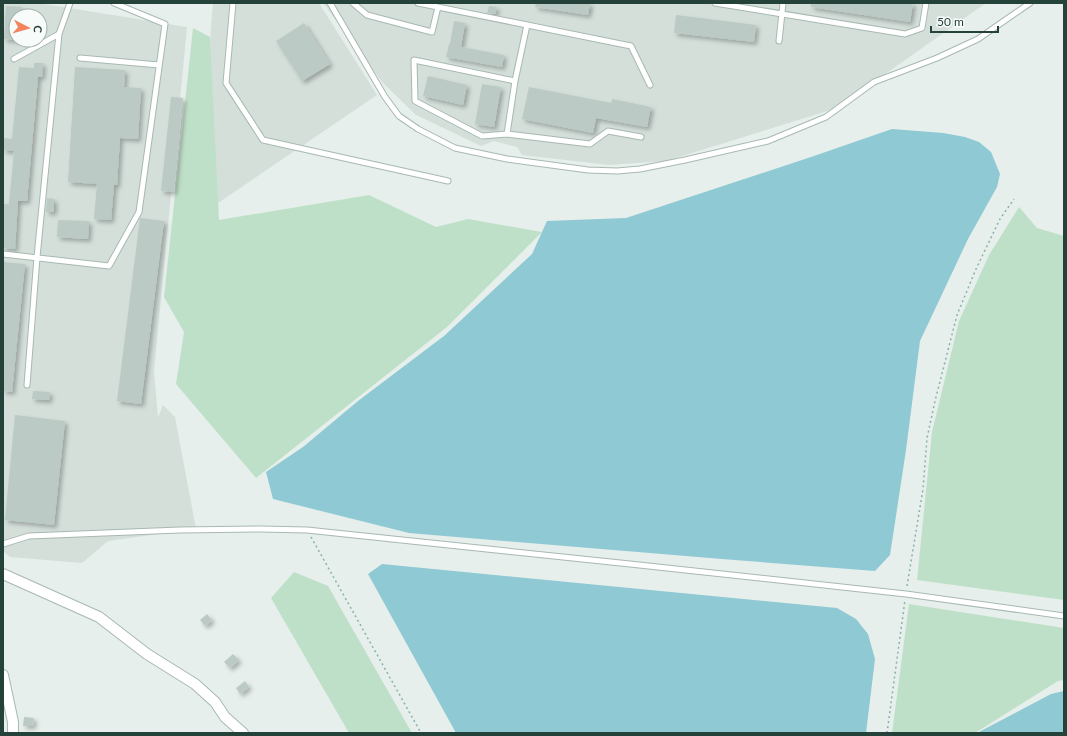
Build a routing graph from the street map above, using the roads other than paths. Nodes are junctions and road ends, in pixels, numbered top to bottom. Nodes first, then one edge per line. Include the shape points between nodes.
1 (70, 3) edge
2 (114, 3) edge
3 (233, 3) edge
4 (330, 3) edge
5 (353, 3) edge
6 (418, 3) edge
7 (715, 3) edge
8 (783, 3) edge
9 (926, 3) edge
10 (1030, 3) edge
11 (438, 7) junction
12 (781, 14) junction
13 (527, 25) junction
14 (59, 34) junction
15 (779, 41) dead end
16 (80, 58) dead end
17 (14, 59) dead end
18 (159, 65) junction
19 (515, 81) junction
20 (650, 85) dead end
21 (507, 134) junction
22 (641, 137) dead end
23 (448, 181) dead end
24 (3, 254) edge
25 (37, 257) junction
26 (27, 386) dead end
27 (3, 544) edge
28 (3, 574) edge
29 (1064, 616) edge
30 (3, 674) edge
31 (13, 733) edge
32 (243, 733) edge

1 - 14 lane
2 - 18 lane via 165,24
3 - 23 lane via 226,83 263,140
4 - 10 lane via 398,116 418,130 456,148 588,170 617,171 640,169 768,141 826,117 874,82 978,39
5 - 11 lane via 367,15 432,32
6 - 11 lane
7 - 12 lane
8 - 12 lane
9 - 12 lane via 922,28 905,34
11 - 13 lane
12 - 15 lane
13 - 19 lane
13 - 20 lane via 631,46
14 - 17 lane
14 - 25 lane
16 - 18 lane
18 - 25 lane via 139,212 108,266
19 - 21 lane
19 - 21 lane via 414,60 415,101 482,136
21 - 22 lane via 590,144 608,131
24 - 25 lane
25 - 26 lane
27 - 29 lane via 29,536 188,530 307,530 906,594
28 - 32 street via 99,617 146,654 195,684 215,702 225,718
30 - 31 street

